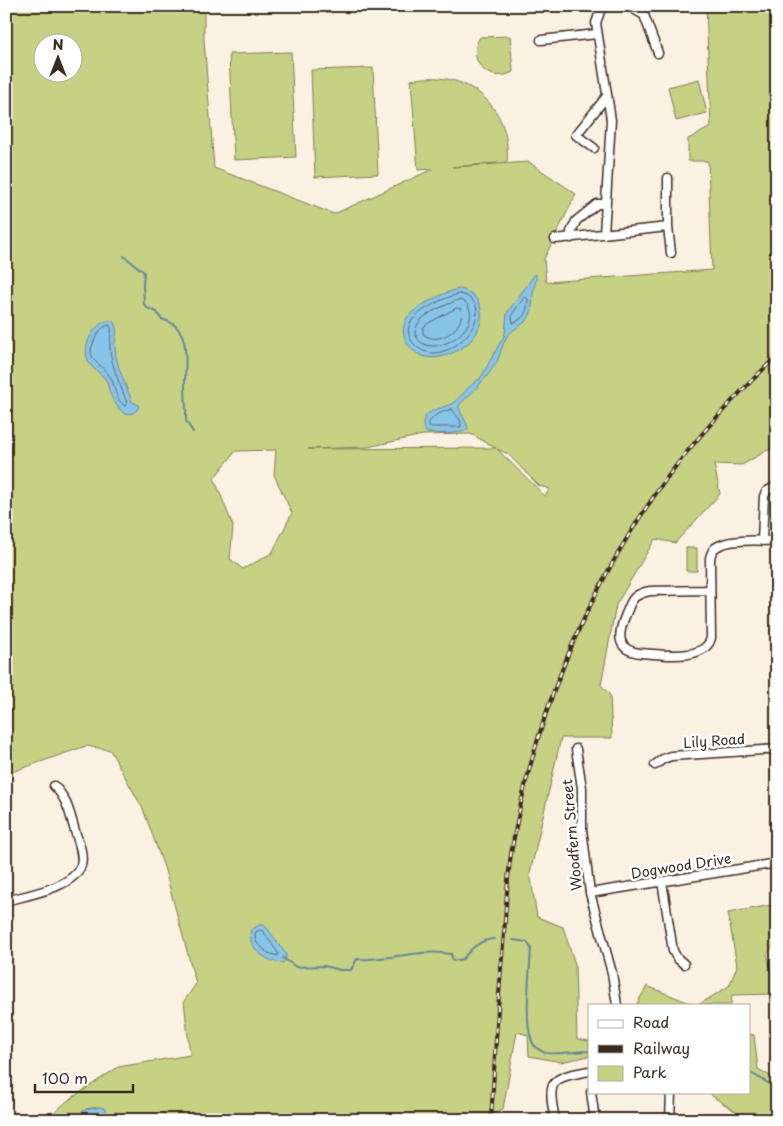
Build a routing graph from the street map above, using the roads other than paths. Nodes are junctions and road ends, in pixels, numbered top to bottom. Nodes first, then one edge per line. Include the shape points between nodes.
1 (602, 6) edge
2 (628, 6) edge
3 (597, 34) junction
4 (541, 40) dead end
5 (658, 52) dead end
6 (607, 96) junction
7 (594, 148) dead end
8 (668, 178) dead end
9 (606, 204) junction
10 (668, 227) junction
11 (604, 234) junction
12 (571, 238) junction
13 (555, 239) dead end
14 (671, 253) dead end
15 (777, 486) edge
16 (762, 541) junction
17 (777, 541) edge
18 (710, 590) junction
19 (576, 749) dead end
20 (777, 749) edge
21 (655, 766) dead end
22 (54, 786) dead end
23 (777, 863) edge
24 (662, 881) junction
25 (590, 893) junction
26 (6, 901) edge
27 (684, 964) dead end
28 (616, 1004) edge
29 (588, 1072) edge
30 (592, 1094) edge
31 (671, 1094) edge
32 (555, 1120) edge
33 (595, 1120) edge
34 (670, 1120) edge

1 - 3 street via 596,22
2 - 5 street via 644,14
3 - 4 street
3 - 6 street
6 - 7 street via 576,135
6 - 9 street via 611,120
8 - 10 street
9 - 11 street
9 - 12 street via 597,204 576,221
10 - 11 street
10 - 14 street
11 - 12 street
12 - 13 street
15 - 16 street via 764,496
16 - 17 street
16 - 18 street via 723,543 713,550
18 - 18 street via 641,593 631,602 621,626 623,645 640,653 701,652 711,638
19 - 25 street, Woodfern Street
20 - 21 street, Lily Road via 671,756
22 - 26 street via 65,801 80,848 81,865 67,882
23 - 24 street, Dogwood Drive
24 - 25 street, Dogwood Drive
24 - 27 street via 673,951
25 - 28 street, Woodfern Street via 612,973
29 - 32 street via 562,1077 554,1084 550,1093
30 - 33 street
31 - 34 street

